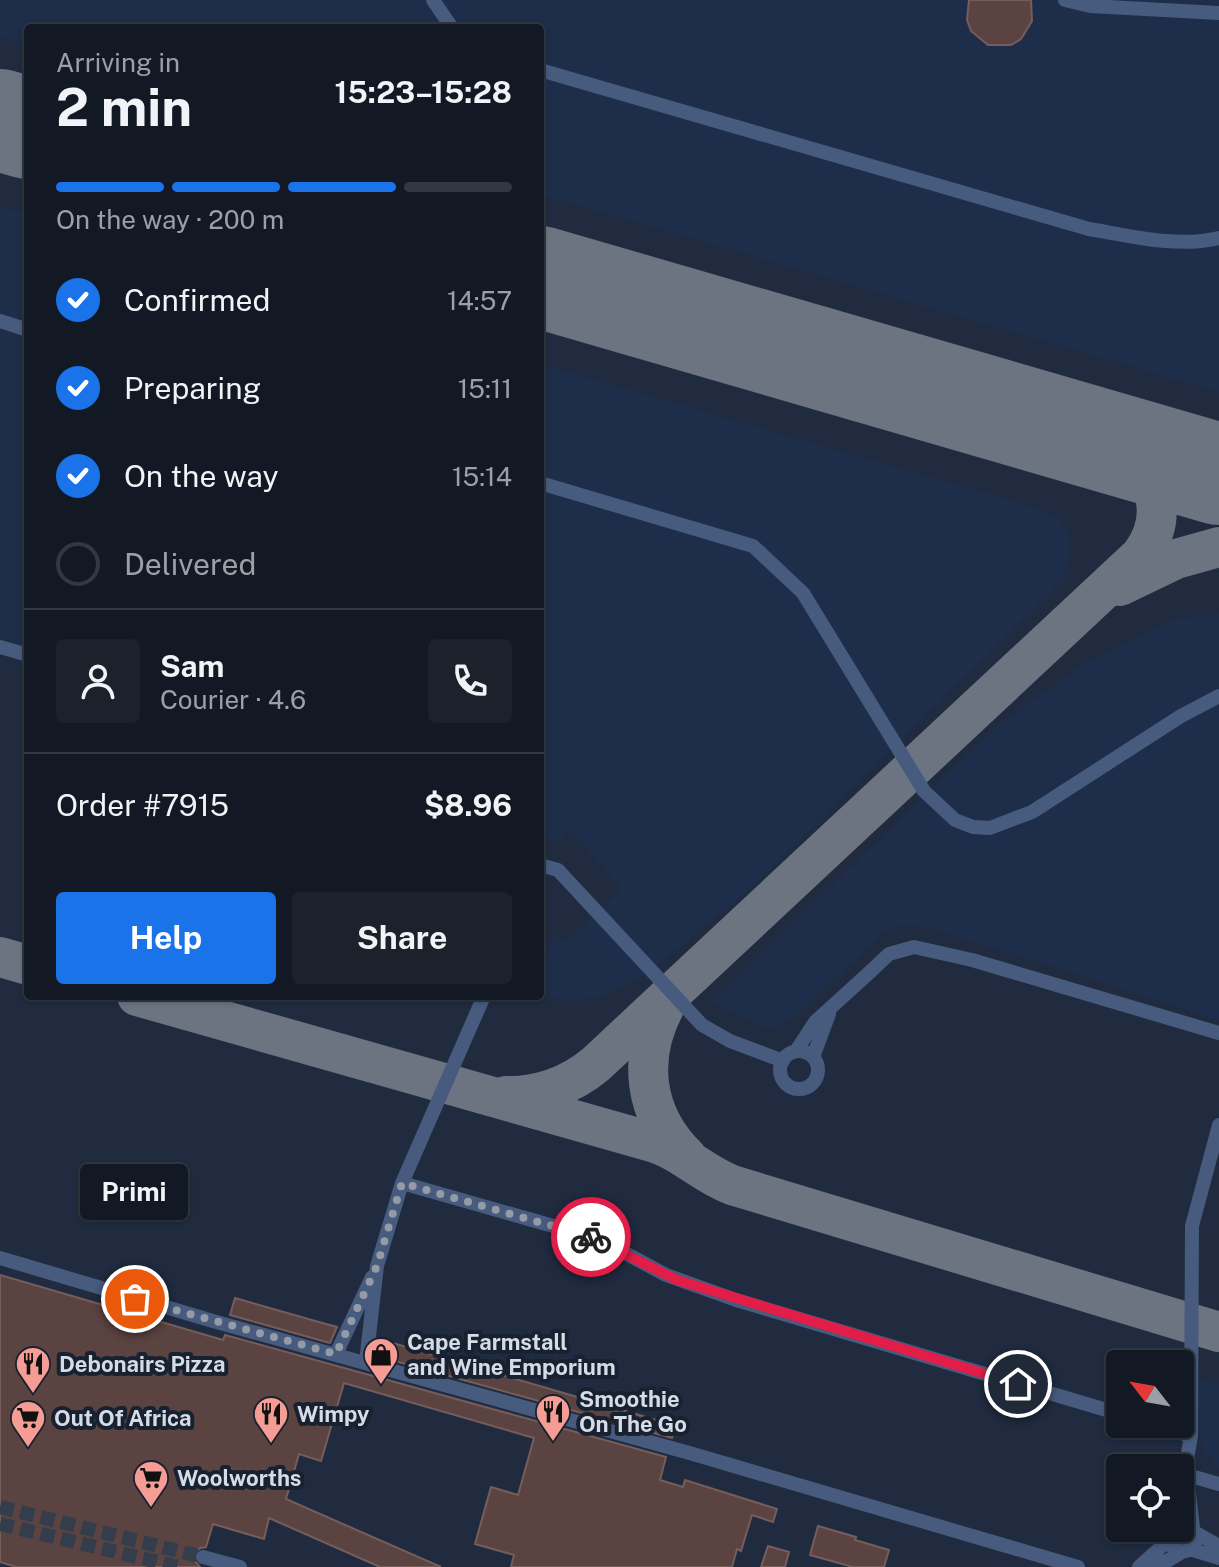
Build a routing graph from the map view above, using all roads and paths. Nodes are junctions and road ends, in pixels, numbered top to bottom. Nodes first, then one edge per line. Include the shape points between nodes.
1 (433, 0) edge
2 (1065, 0) edge
3 (1219, 13) edge
4 (449, 24) edge
5 (544, 71) edge
6 (1219, 238) edge
7 (0, 321) edge
8 (24, 329) edge
9 (544, 484) edge
10 (0, 647) edge
11 (24, 654) edge
12 (1219, 696) edge
13 (544, 866) edge
14 (482, 1000) edge
15 (833, 1006) junction
16 (1219, 1033) edge
17 (796, 1051) junction
18 (813, 1057) junction
19 (783, 1061) junction
20 (1219, 1125) edge
21 (402, 1183) junction
22 (0, 1258) edge
23 (377, 1266) junction
24 (1192, 1350) edge
25 (336, 1354) junction
26 (366, 1362) junction
27 (1106, 1410) edge
28 (1194, 1475) edge
29 (1219, 1484) edge
30 (1194, 1530) edge
31 (1194, 1541) edge
32 (1164, 1542) edge
33 (1171, 1542) edge
34 (1219, 1546) edge
35 (1018, 1549) junction
36 (1186, 1550) junction
37 (203, 1557) tunnel mouth
38 (1219, 1558) edge
39 (240, 1567) edge
40 (1039, 1567) edge
41 (1078, 1567) edge
42 (1141, 1567) edge

1 - 4 lane
2 - 3 lane via 1121,9
5 - 6 lane via 1089,229 1200,243
7 - 8 lane
9 - 12 lane via 753,546 803,593 924,791 955,820 973,827 990,828 1032,812
10 - 11 lane
13 - 19 lane via 558,870 702,1025
14 - 21 lane
15 - 16 lane via 889,954 914,947
15 - 17 lane
15 - 18 lane
17 - 18 lane
17 - 19 lane
18 - 19 lane via 817,1075 804,1088 782,1079
20 - 24 lane via 1193,1216
21 - 23 lane
21 - 27 lane via 599,1239 666,1275 736,1300
22 - 25 lane
23 - 25 lane
23 - 26 lane
25 - 26 lane
26 - 35 lane
28 - 29 lane
30 - 34 lane
31 - 36 lane
32 - 42 lane
33 - 36 lane via 1172,1547
35 - 40 lane
35 - 41 lane
36 - 38 lane
36 - 42 lane
37 - 39 lane

